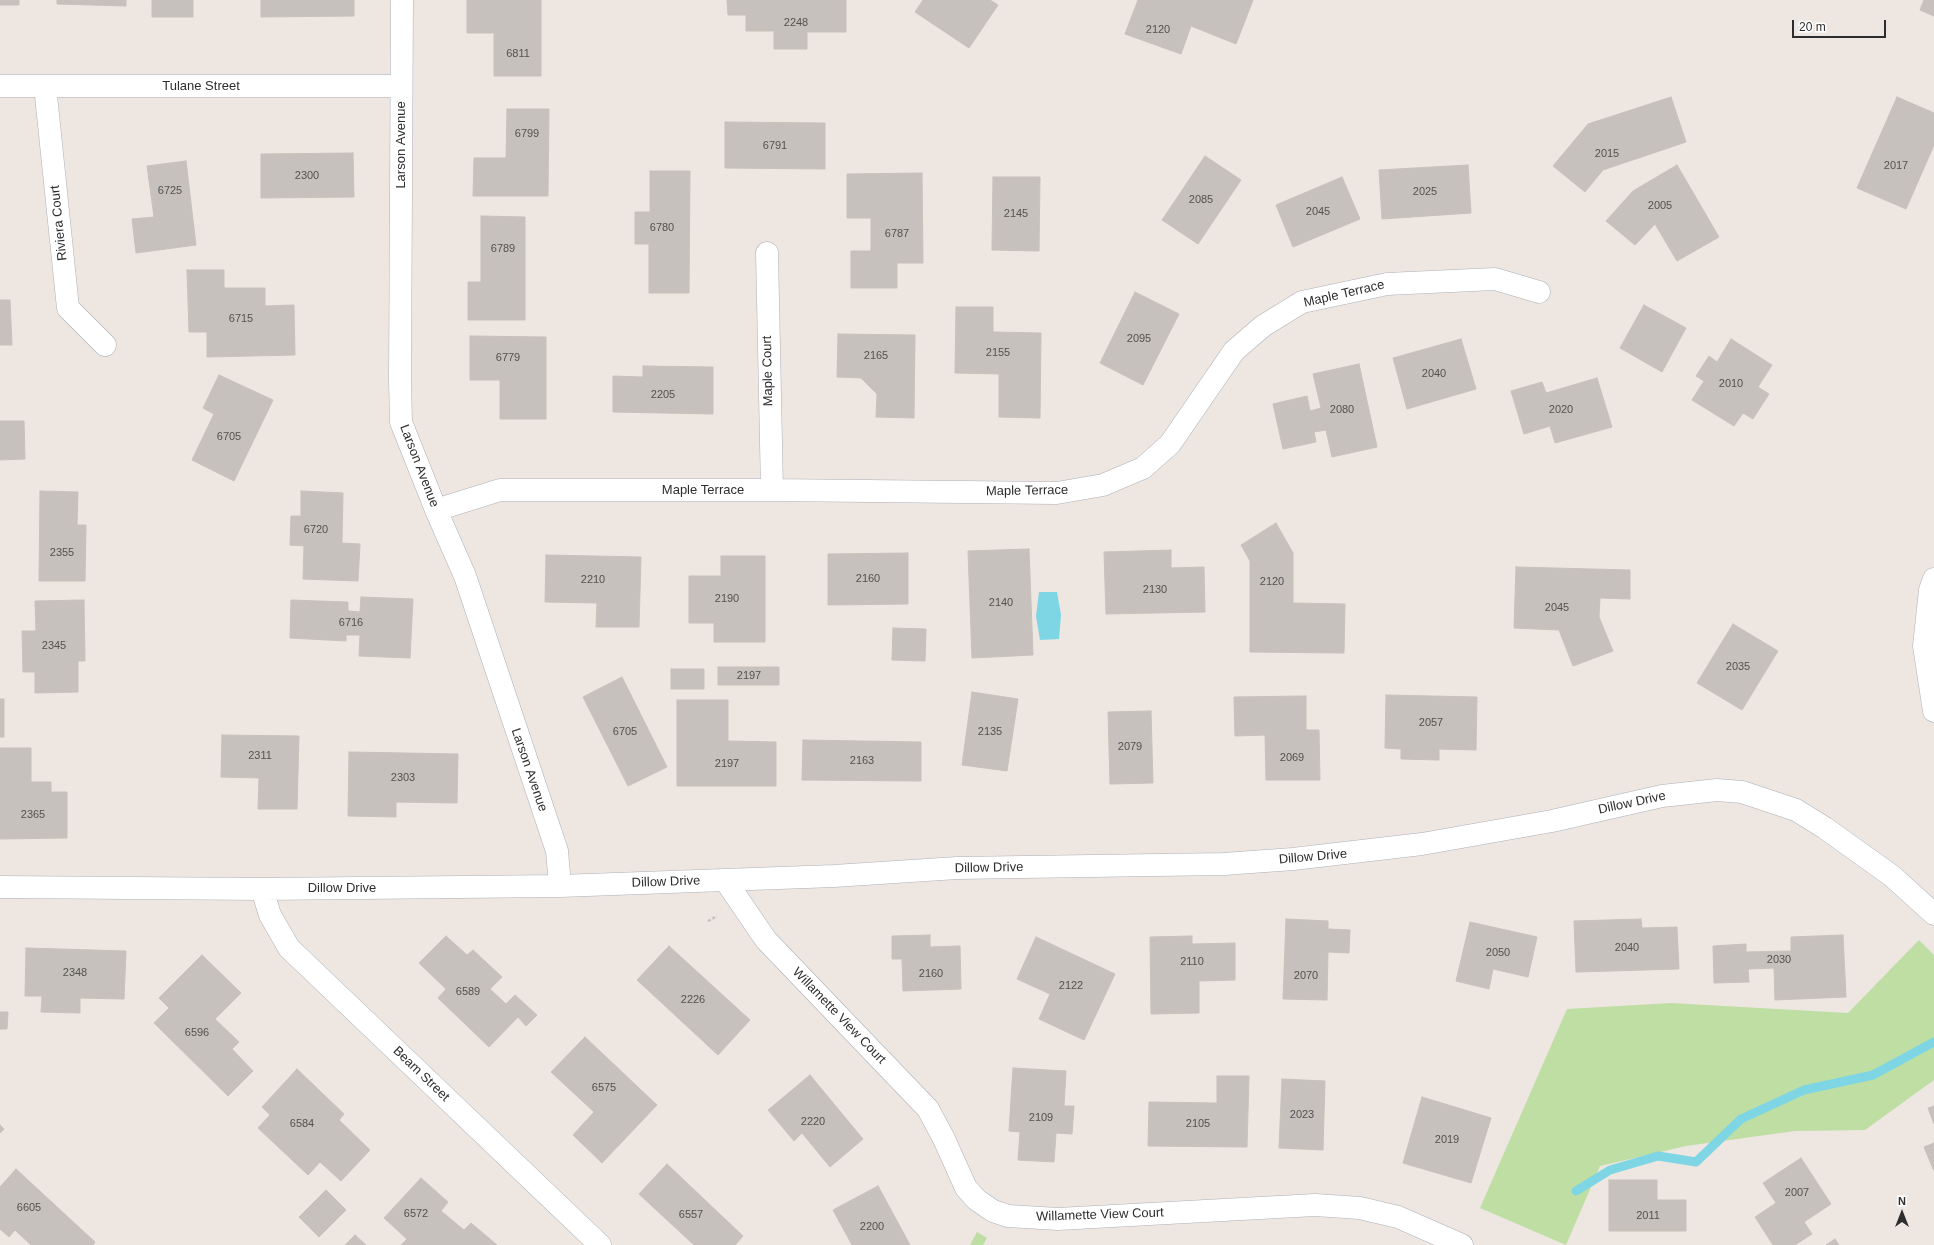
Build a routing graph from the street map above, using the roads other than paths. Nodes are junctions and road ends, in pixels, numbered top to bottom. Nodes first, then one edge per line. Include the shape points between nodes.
1 (402, 0) edge
2 (0, 86) edge
3 (45, 86) junction
4 (402, 86) junction
5 (767, 253) dead end
6 (1539, 292) dead end
7 (105, 345) dead end
8 (772, 490) junction
9 (436, 510) junction
10 (1934, 579) edge
11 (1931, 666) edge
12 (1934, 711) edge
13 (725, 880) junction
14 (560, 886) junction
15 (0, 887) edge
16 (262, 889) junction
17 (1934, 914) edge
18 (600, 1245) edge
19 (1462, 1245) edge

1 - 4 street, Larson Avenue
2 - 3 street, Tulane Street
3 - 4 street, Tulane Street
3 - 7 street, Riviera Court via 68,308
4 - 9 street, Larson Avenue via 400,403 402,422
5 - 8 street, Maple Court
6 - 8 street, Maple Terrace via 1495,279 1387,284 1302,302 1263,326 1234,351 1170,444 1143,468 1103,485 1057,493
8 - 9 street, Maple Terrace via 500,490
9 - 14 street, Larson Avenue via 465,576 557,851
10 - 11 street via 1930,590 1924,646
11 - 12 street
13 - 14 street, Dillow Drive
13 - 17 street, Dillow Drive via 957,868 1139,867 1293,859 1437,842 1552,821 1662,796 1717,790 1742,792 1796,810 1826,828 1886,872
13 - 19 street, Willamette View Court via 766,940 928,1109 966,1188 977,1200 993,1211 1008,1216 1058,1219 1315,1205 1352,1207 1398,1217
14 - 16 street, Dillow Drive
15 - 16 street, Dillow Drive
16 - 18 street, Beam Street via 270,915 289,948

